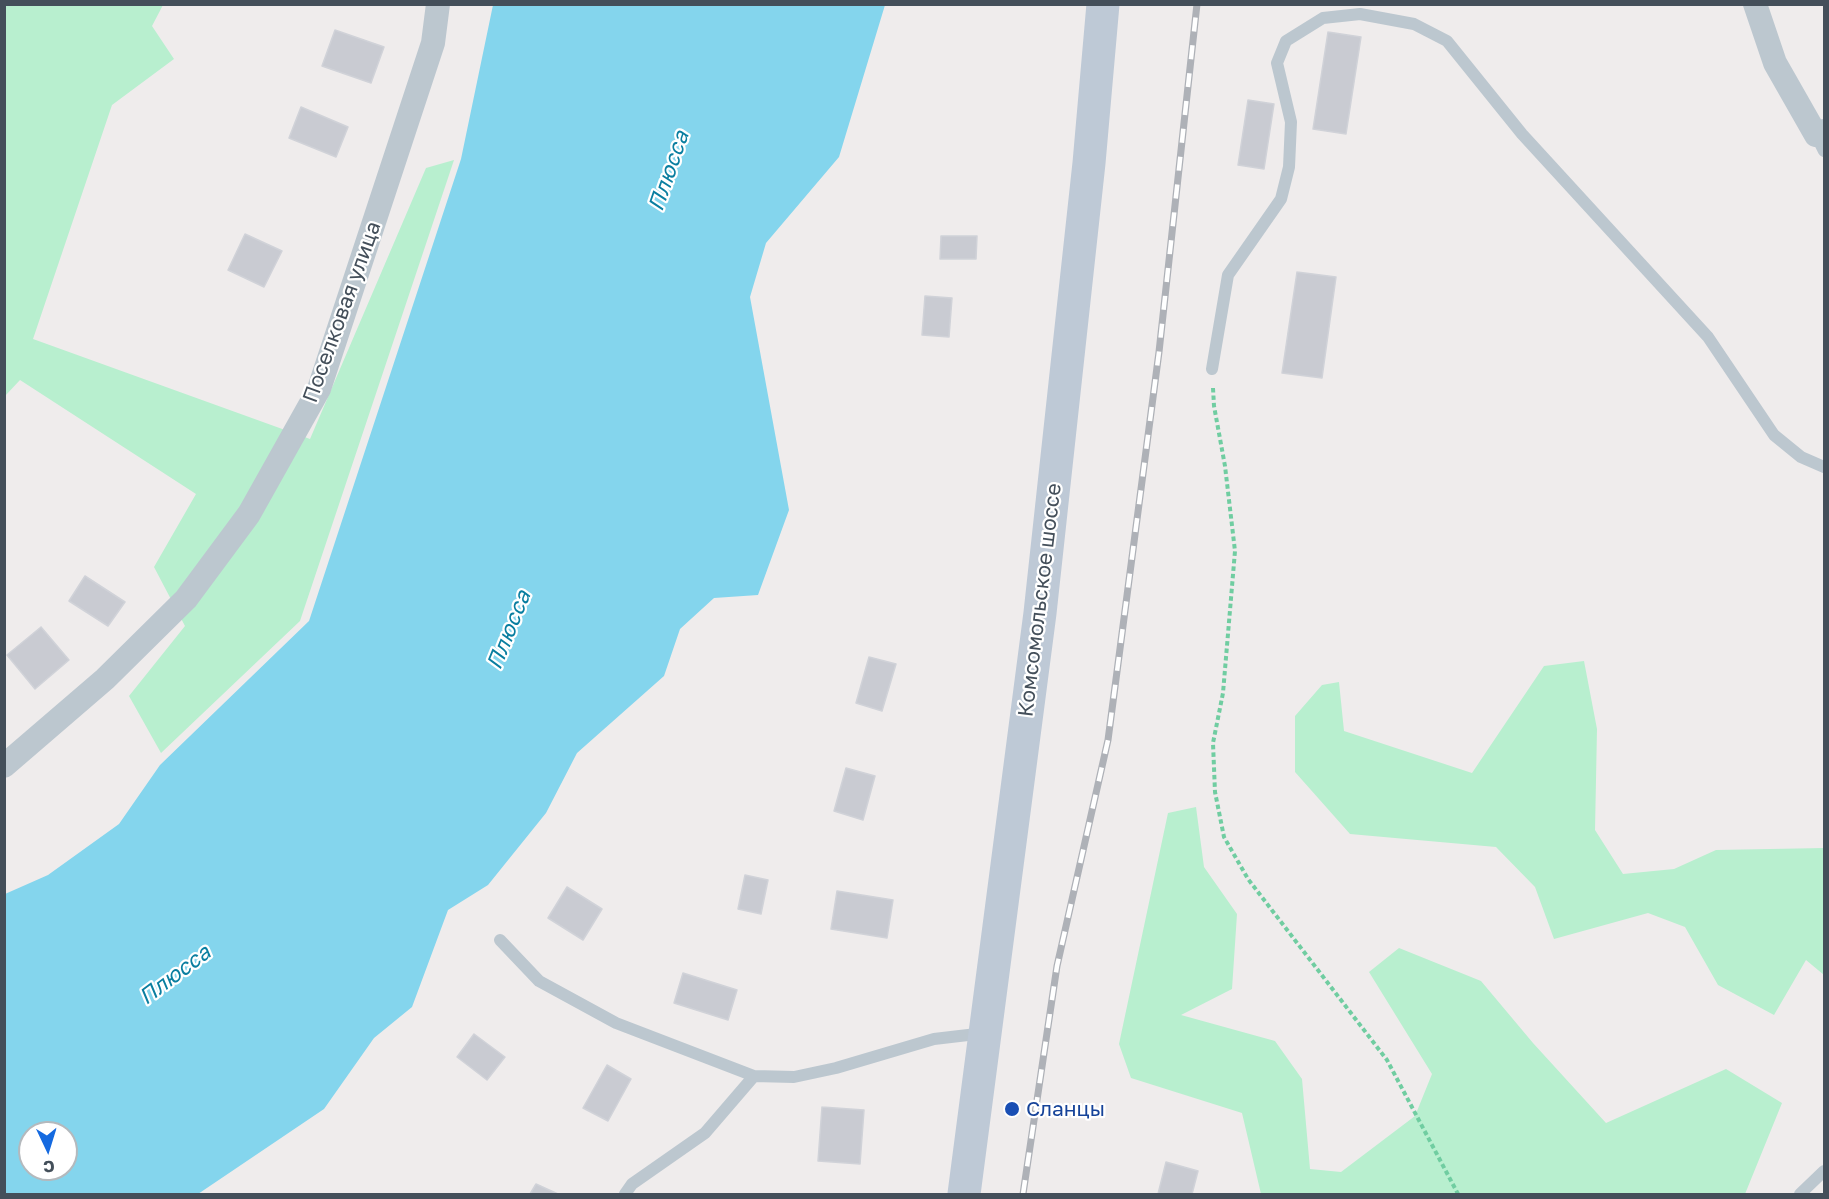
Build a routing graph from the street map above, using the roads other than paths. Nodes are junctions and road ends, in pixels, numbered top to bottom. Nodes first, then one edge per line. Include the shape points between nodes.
1 (438, 4) edge
2 (1103, 4) edge
3 (1755, 4) edge
4 (1822, 139) edge
5 (1212, 369) road end
6 (1824, 467) edge
7 (4, 766) edge
8 (500, 940) dead end
9 (986, 1033) junction
10 (754, 1076) junction
11 (1824, 1171) edge
12 (625, 1194) edge
13 (964, 1194) edge
14 (1800, 1194) edge

1 - 7 street, Поселковая улица via 433,43 319,389 249,514 186,599 105,679
2 - 9 main road, Комсомольское шоссе via 1040,613
3 - 4 street via 1775,63
5 - 6 lane via 1228,275 1281,199 1289,167 1291,122 1277,63 1286,41 1323,18 1360,14 1414,24 1448,41 1522,134 1708,338 1774,435 1801,457
8 - 10 lane via 538,981 616,1023
9 - 10 lane via 934,1039 794,1077
9 - 13 main road, Комсомольское шоссе
10 - 12 lane via 705,1133 632,1184
11 - 14 lane

